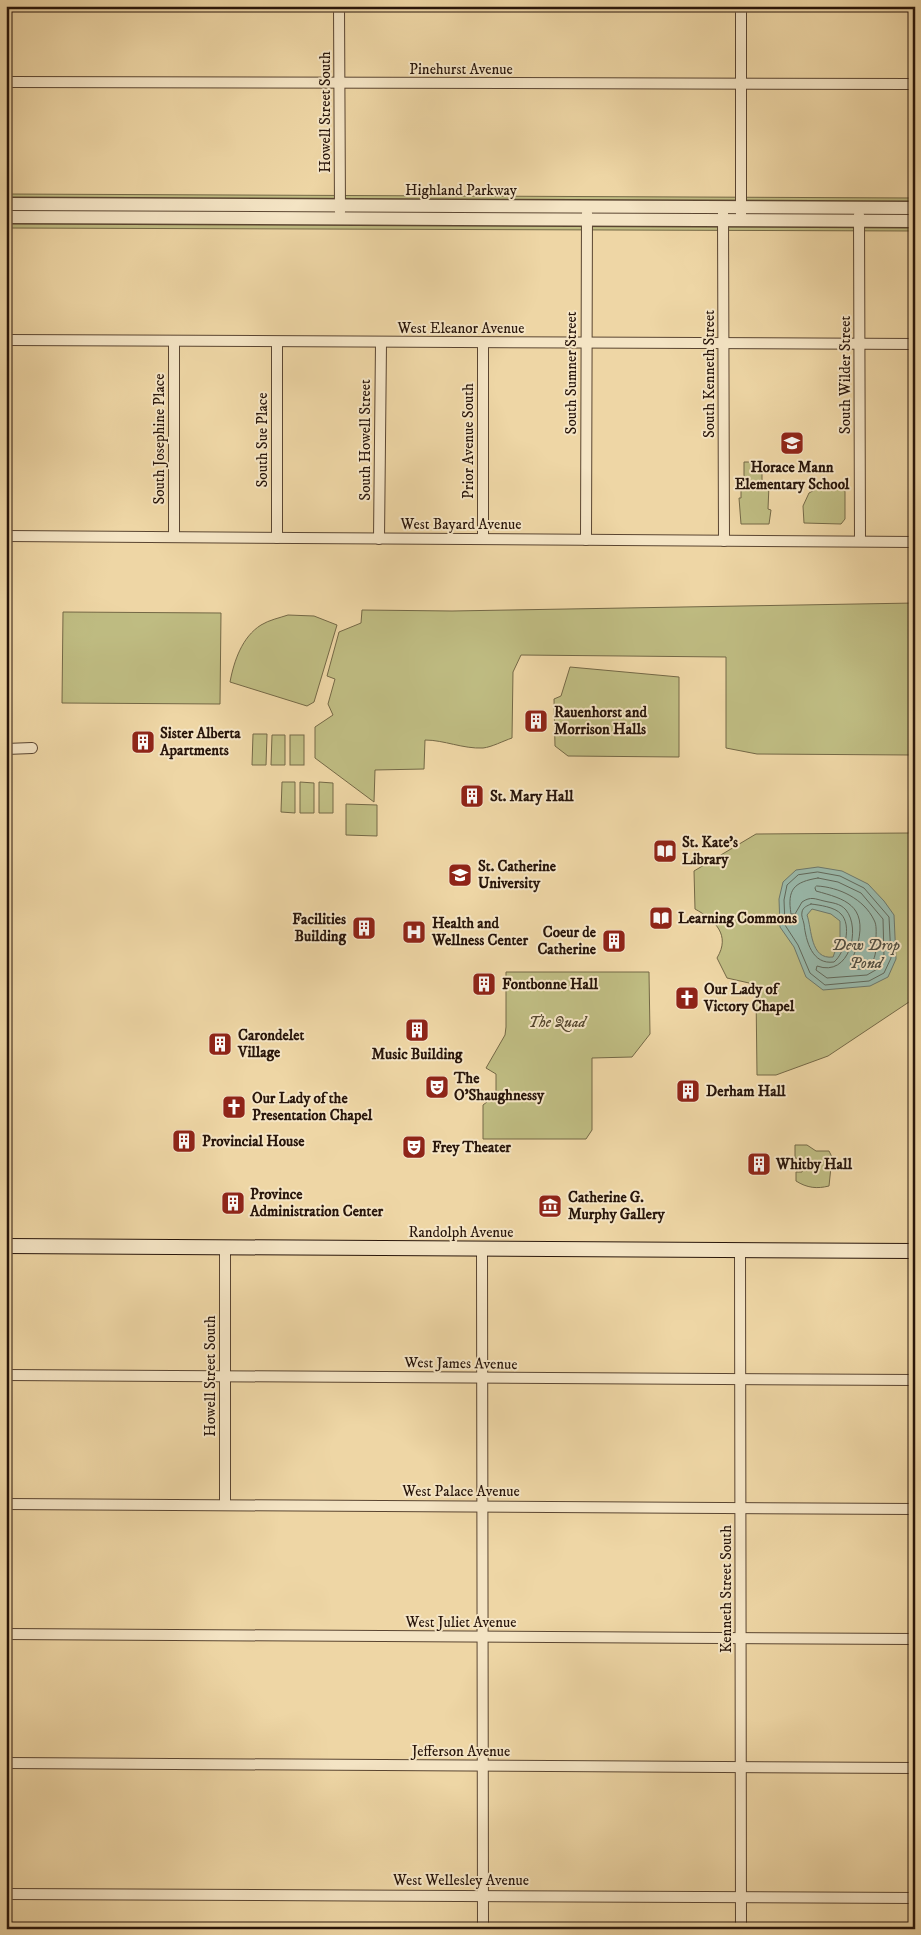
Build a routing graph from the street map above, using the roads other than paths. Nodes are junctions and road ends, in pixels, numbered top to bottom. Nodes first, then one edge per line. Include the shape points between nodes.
1 (339, 6) edge
2 (741, 6) edge
3 (6, 82) edge
4 (339, 84) junction
5 (741, 84) junction
6 (915, 84) edge
7 (6, 204) edge
8 (586, 206) junction
9 (723, 206) junction
10 (741, 206) junction
11 (915, 208) edge
12 (340, 212) junction
13 (859, 215) junction
14 (6, 217) edge
15 (587, 219) junction
16 (723, 220) junction
17 (741, 220) junction
18 (915, 221) edge
19 (6, 340) edge
20 (174, 341) junction
21 (277, 342) junction
22 (381, 343) junction
23 (483, 343) junction
24 (587, 343) junction
25 (724, 343) junction
26 (860, 344) junction
27 (915, 344) edge
28 (6, 536) edge
29 (174, 537) junction
30 (277, 538) junction
31 (379, 539) junction
32 (483, 539) junction
33 (586, 540) junction
34 (724, 541) junction
35 (860, 542) junction
36 (915, 542) edge
37 (32, 748) dead end
38 (6, 749) edge
39 (6, 1246) edge
40 (225, 1248) junction
41 (482, 1249) junction
42 (740, 1250) junction
43 (915, 1251) edge
44 (6, 1375) edge
45 (225, 1376) junction
46 (482, 1378) junction
47 (740, 1380) junction
48 (915, 1380) edge
49 (6, 1504) edge
50 (225, 1505) junction
51 (482, 1506) junction
52 (740, 1508) junction
53 (915, 1509) edge
54 (6, 1634) edge
55 (482, 1637) junction
56 (741, 1639) junction
57 (915, 1639) edge
58 (6, 1763) edge
59 (484, 1766) junction
60 (741, 1768) junction
61 (915, 1768) edge
62 (6, 1894) edge
63 (483, 1895) junction
64 (741, 1897) junction
65 (915, 1898) edge
66 (483, 1929) edge
67 (741, 1929) edge

1 - 4 street, Howell Street South
2 - 5 street
3 - 4 street, Pinehurst Avenue
4 - 5 street, Pinehurst Avenue
4 - 12 street, Howell Street South
5 - 6 street, Pinehurst Avenue
5 - 10 street
7 - 12 street, Highland Parkway
8 - 9 street, Highland Parkway
8 - 12 street, Highland Parkway
8 - 15 street, South Sumner Street
9 - 10 street, Highland Parkway
9 - 16 street, South Kenneth Street
10 - 13 street, Highland Parkway
10 - 17 street
11 - 13 street, Highland Parkway
12 - 14 street, Highland Parkway
12 - 15 street, Highland Parkway
13 - 17 street, Highland Parkway
13 - 18 street, Highland Parkway
13 - 26 street, South Wilder Street
15 - 16 street, Highland Parkway
15 - 24 street, South Sumner Street
16 - 17 street, Highland Parkway
16 - 25 street, South Kenneth Street
19 - 20 street, West Eleanor Avenue
20 - 21 street, West Eleanor Avenue
20 - 29 street, South Josephine Place
21 - 22 street, West Eleanor Avenue
21 - 30 street, South Sue Place
22 - 23 street, West Eleanor Avenue
22 - 31 street, South Howell Street
23 - 24 street, West Eleanor Avenue
23 - 32 street, Prior Avenue South
24 - 25 street, West Eleanor Avenue
24 - 33 street, South Sumner Street
25 - 26 street, West Eleanor Avenue
25 - 34 street, South Kenneth Street
26 - 27 street, West Eleanor Avenue
26 - 35 street, South Wilder Street
28 - 29 street, West Bayard Avenue
29 - 30 street, West Bayard Avenue
30 - 31 street, West Bayard Avenue
31 - 32 street, West Bayard Avenue
32 - 33 street, West Bayard Avenue
33 - 34 street, West Bayard Avenue
34 - 35 street, West Bayard Avenue
35 - 36 street, West Bayard Avenue
37 - 38 street
39 - 40 main road, Randolph Avenue
40 - 41 main road, Randolph Avenue
40 - 45 street, Howell Street South
41 - 42 main road, Randolph Avenue
41 - 46 street
42 - 43 main road, Randolph Avenue
42 - 47 street, Kenneth Street South
44 - 45 street, West James Avenue
45 - 46 street, West James Avenue
45 - 50 street, Howell Street South
46 - 47 street, West James Avenue
46 - 51 street
47 - 48 street, West James Avenue
47 - 52 street, Kenneth Street South
49 - 50 street, West Palace Avenue
50 - 51 street, West Palace Avenue
51 - 52 street, West Palace Avenue
51 - 55 street
52 - 53 street, West Palace Avenue
52 - 56 street, Kenneth Street South
54 - 55 street, West Juliet Avenue
55 - 56 street, West Juliet Avenue
55 - 59 street
56 - 57 street, West Juliet Avenue
56 - 60 street, Kenneth Street South
58 - 59 street, Jefferson Avenue
59 - 60 street, Jefferson Avenue
59 - 63 street
60 - 61 street, Jefferson Avenue
60 - 64 street, Kenneth Street South
62 - 63 street, West Wellesley Avenue
63 - 64 street, West Wellesley Avenue
63 - 66 street
64 - 65 street, West Wellesley Avenue
64 - 67 street, Kenneth Street South

